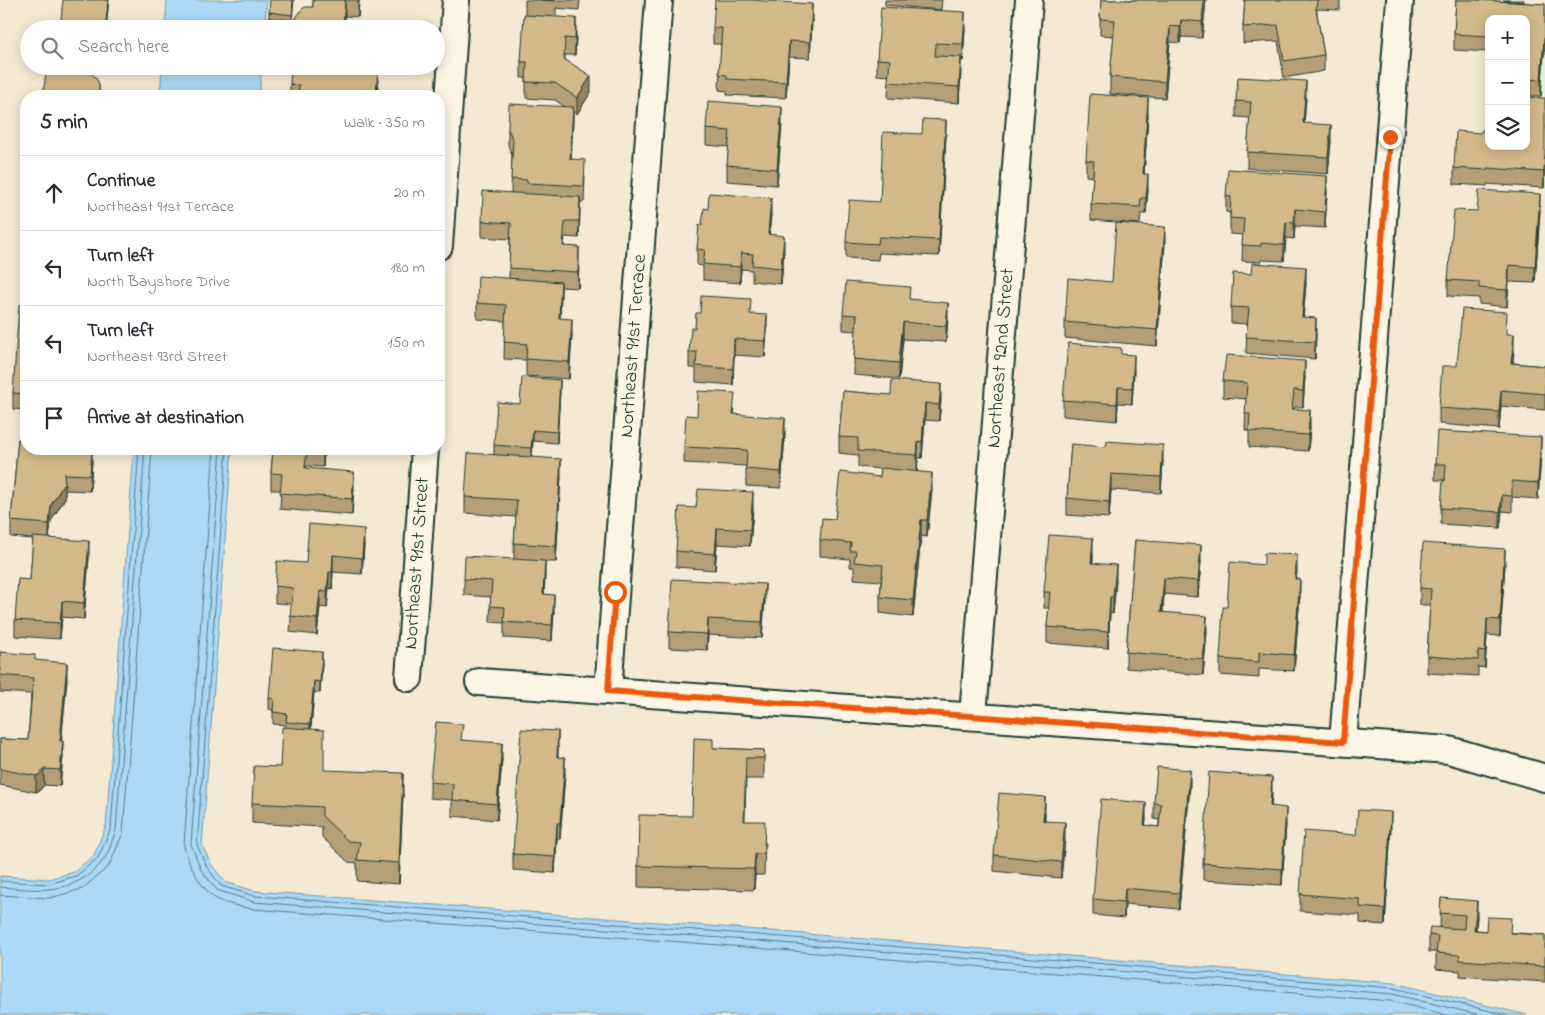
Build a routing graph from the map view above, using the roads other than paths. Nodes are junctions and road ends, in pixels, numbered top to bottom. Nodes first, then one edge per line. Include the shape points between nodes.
1 (456, 0) edge
2 (659, 0) edge
3 (1029, 0) edge
4 (1400, 0) edge
5 (445, 159) edge
6 (425, 455) edge
7 (409, 678) dead end
8 (479, 682) dead end
9 (608, 691) junction
10 (973, 716) junction
11 (1343, 742) junction
12 (1545, 778) edge

1 - 5 street
2 - 9 street, Northeast 91st Terrace
3 - 10 street, Northeast 92nd Street
4 - 11 street
6 - 7 street, Northeast 91st Street
8 - 9 street
9 - 10 street
10 - 11 street
11 - 12 street via 1449,750

